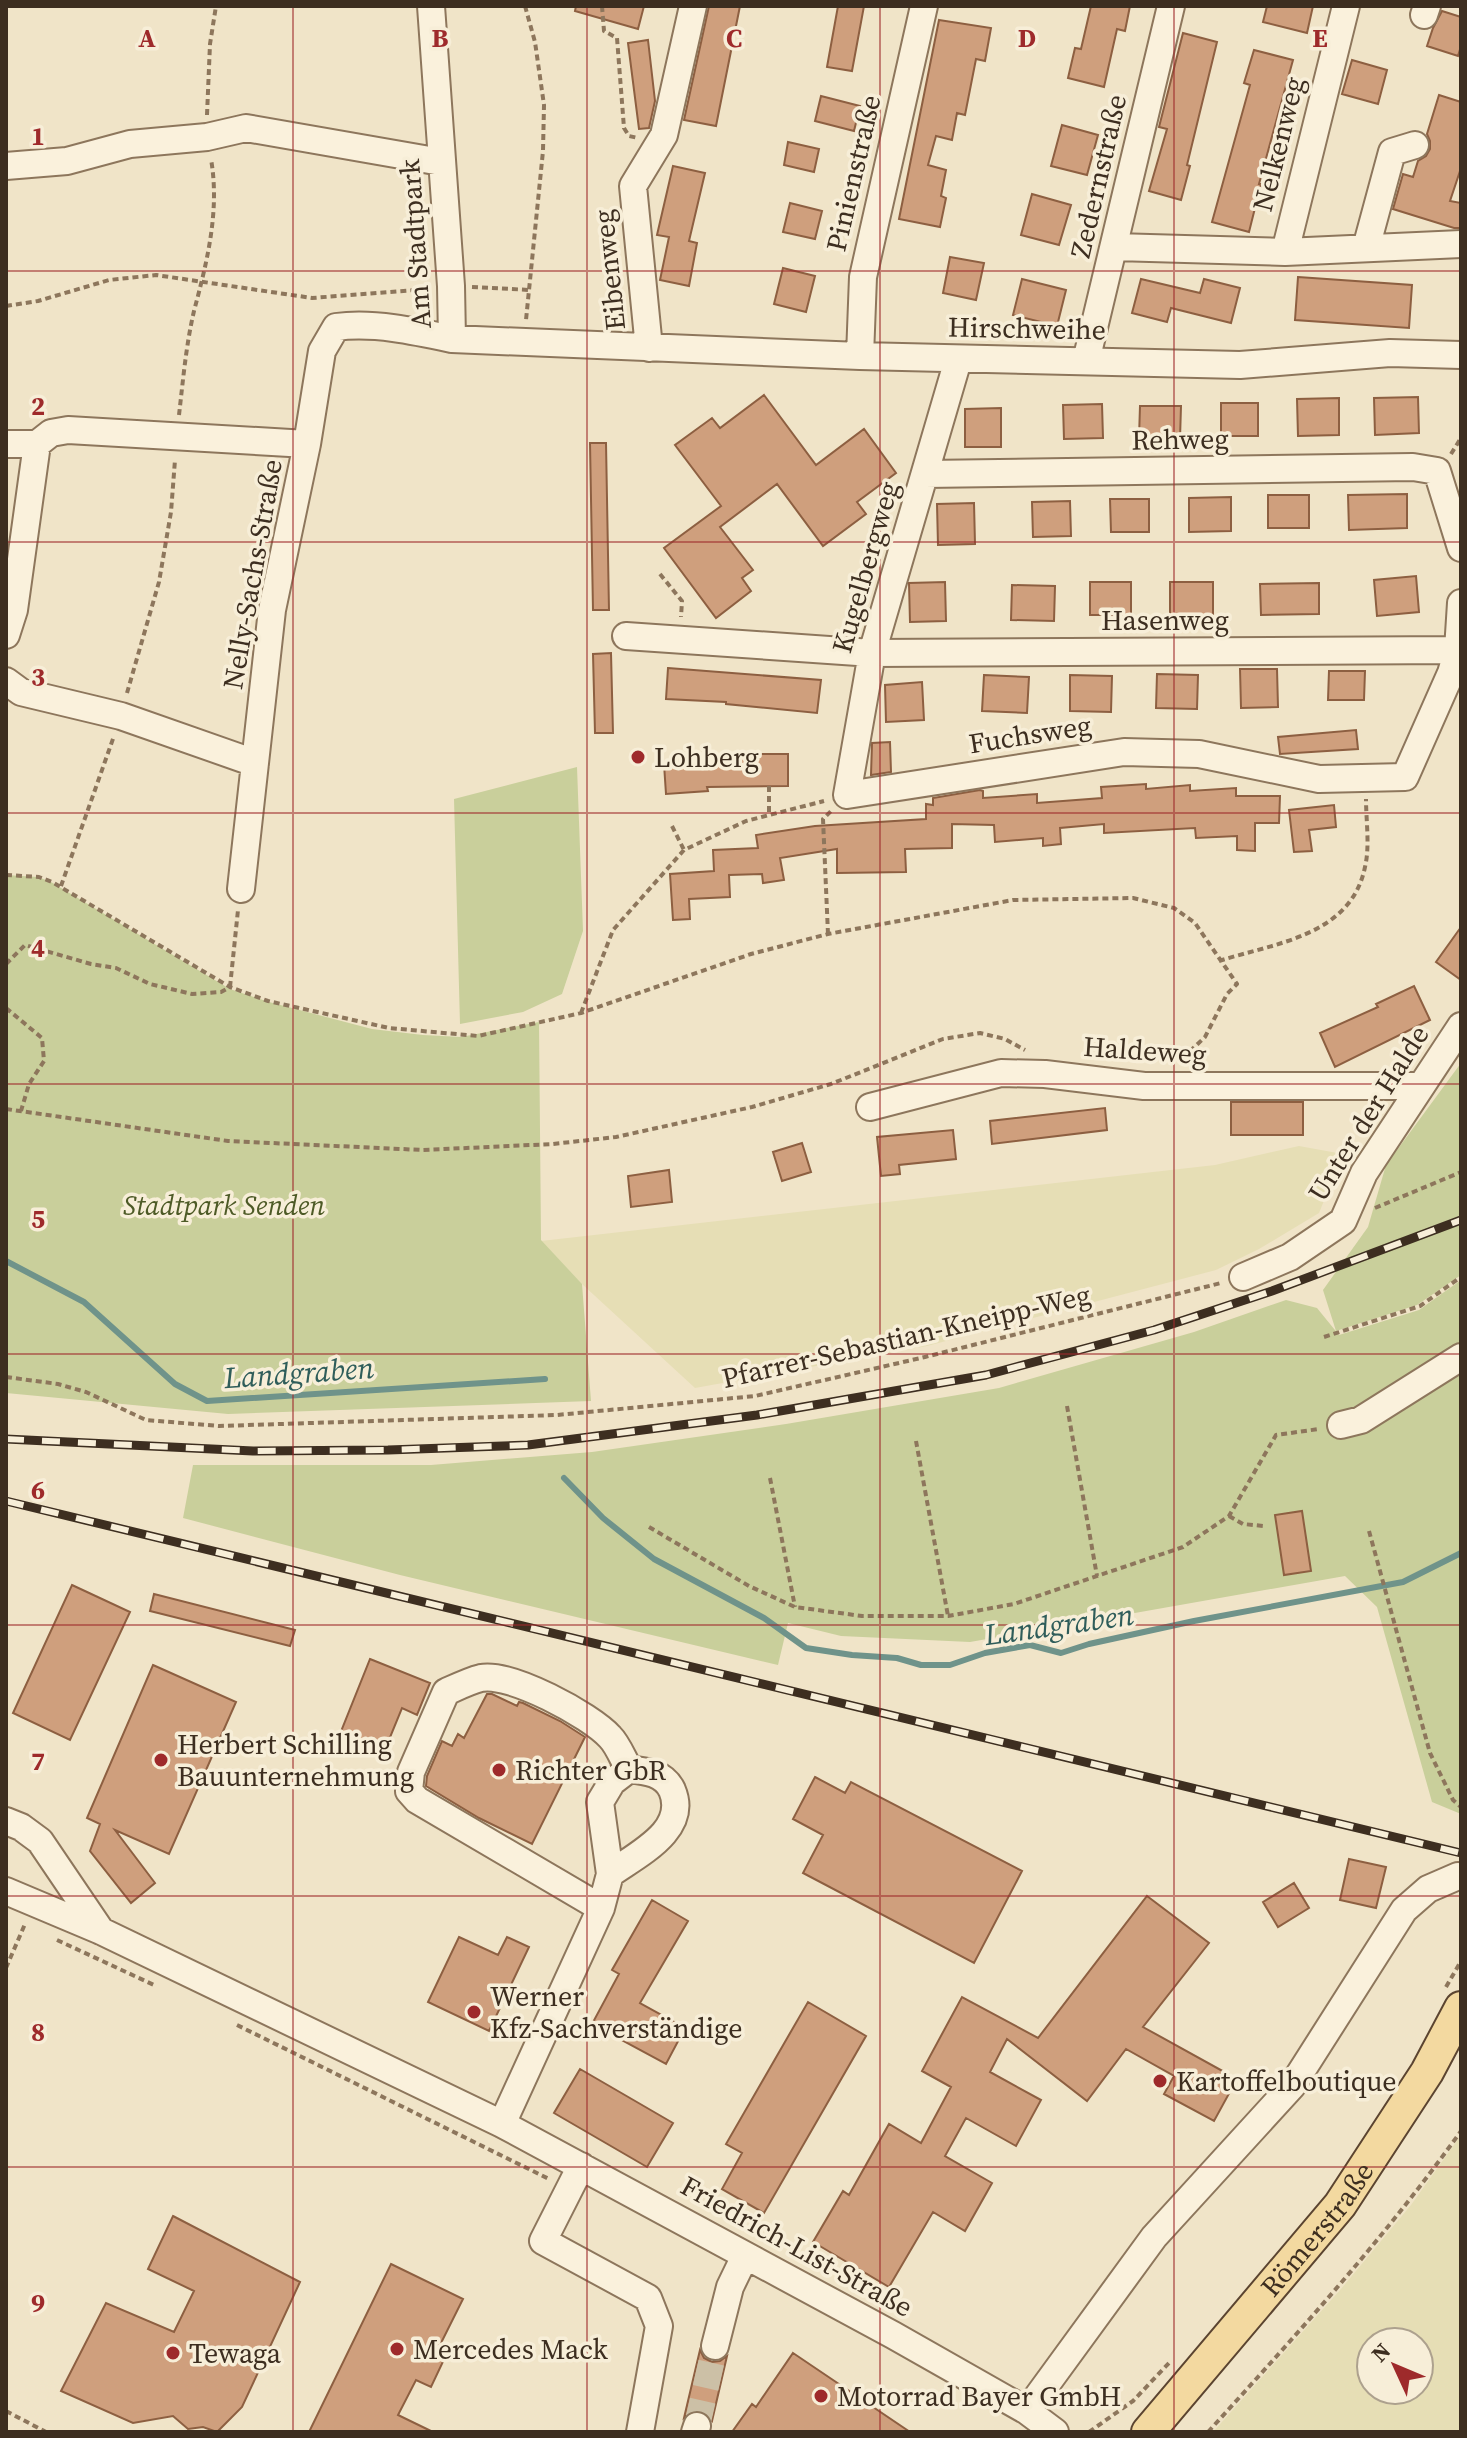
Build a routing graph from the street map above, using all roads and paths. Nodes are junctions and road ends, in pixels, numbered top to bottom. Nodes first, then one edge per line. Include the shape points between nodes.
1 (431, 6) edge
2 (525, 6) edge
3 (602, 6) edge
4 (693, 6) edge
5 (924, 6) edge
6 (1171, 6) edge
7 (1346, 6) edge
8 (664, 135) junction
9 (1415, 145) dead end
10 (441, 162) junction
11 (6, 166) edge
12 (1461, 244) edge
13 (1115, 247) junction
14 (1366, 248) junction
15 (1285, 252) junction
16 (451, 286) junction
17 (530, 290) junction
18 (6, 306) edge
19 (452, 339) junction
20 (522, 342) junction
21 (592, 345) joint
22 (649, 348) junction
23 (1461, 355) edge
24 (860, 356) junction
25 (958, 360) junction
26 (1086, 361) junction
27 (6, 444) edge
28 (37, 444) junction
29 (307, 444) junction
30 (925, 474) junction
31 (1461, 548) edge
32 (660, 574) dead end
33 (1461, 603) edge
34 (6, 635) edge
35 (626, 636) dead end
36 (679, 640) junction
37 (1458, 650) junction
38 (872, 653) junction
39 (6, 681) edge
40 (255, 763) junction
41 (1366, 778) junction
42 (769, 786) dead end
43 (847, 795) junction
44 (769, 815) junction
45 (672, 826) dead end
46 (82, 830) dead end
47 (684, 850) junction
48 (6, 875) edge
49 (60, 887) junction
50 (241, 889) joint
51 (828, 934) junction
52 (1219, 961) junction
53 (6, 964) edge
54 (230, 987) junction
55 (6, 1008) edge
56 (581, 1013) junction
57 (1461, 1026) edge
58 (1045, 1074) junction
59 (1420, 1086) junction
60 (1181, 1087) junction
61 (870, 1107) dead end
62 (6, 1109) edge
63 (21, 1111) junction
64 (1461, 1172) edge
65 (1343, 1221) junction
66 (1243, 1277) joint
67 (1461, 1277) edge
68 (1324, 1337) dead end
69 (1461, 1357) edge
70 (6, 1377) edge
71 (1067, 1406) dead end
72 (1341, 1425) joint
73 (916, 1441) dead end
74 (770, 1478) dead end
75 (1229, 1516) junction
76 (1264, 1526) dead end
77 (649, 1527) dead end
78 (1369, 1531) dead end
79 (1097, 1576) junction
80 (795, 1607) junction
81 (948, 1616) junction
82 (629, 1769) junction
83 (1461, 1807) edge
84 (6, 1821) edge
85 (610, 1874) junction
86 (1458, 1876) dead end
87 (6, 1891) edge
88 (34, 1904) junction
89 (601, 1908) junction
90 (101, 1931) junction
91 (53, 1939) dead end
92 (1461, 1961) edge
93 (6, 1968) edge
94 (155, 1986) dead end
95 (1450, 2004) edge
96 (230, 2022) dead end
97 (502, 2124) junction
98 (1461, 2131) edge
99 (581, 2166) junction
100 (569, 2190) junction
101 (745, 2256) junction
102 (715, 2346) tunnel mouth
103 (1173, 2358) dead end
104 (6, 2411) edge
105 (1027, 2411) junction
106 (46, 2432) edge
107 (640, 2432) edge
108 (1055, 2432) edge
109 (1089, 2432) edge
110 (1148, 2432) edge
111 (1208, 2432) edge

1 - 10 street, Am Stadtpark
2 - 17 path via 544,105
3 - 8 path via 604,31 617,38 624,128 638,138
4 - 8 street, Eibenweg
5 - 24 street, Pinienstraße via 863,277
6 - 13 street, Zedernstraße
7 - 15 street, Nelkenweg
8 - 22 street, Eibenweg via 633,186
9 - 14 street via 1392,152
10 - 11 street via 246,128 130,144 67,161
10 - 16 street, Am Stadtpark
12 - 14 street
13 - 15 street
13 - 26 street, Zedernstraße
14 - 15 street
16 - 17 path
16 - 18 path via 312,298 156,275 109,280
16 - 19 street, Am Stadtpark
17 - 20 path
19 - 20 street, Am Stadtpark
19 - 29 street, Nelly-Sachs-Straße via 409,330 336,327 322,351
20 - 21 street, Am Stadtpark
21 - 22 street, Hirschweihe
22 - 24 street, Hirschweihe
23 - 26 street, Hirschweihe via 1390,353 1240,365
24 - 25 street, Hirschweihe
25 - 26 street, Hirschweihe
25 - 30 street, Kugelbergweg
27 - 28 street, Nelly-Sachs-Straße
28 - 29 street, Nelly-Sachs-Straße via 51,433 68,430
28 - 34 street
29 - 40 street, Nelly-Sachs-Straße via 272,610
30 - 31 street, Rehweg via 1413,467 1437,471
30 - 38 street, Kugelbergweg
32 - 36 path via 682,601
33 - 37 street, Fuchsweg
35 - 36 street, Hasenweg
36 - 38 street, Hasenweg
37 - 38 street, Hasenweg
37 - 41 street, Fuchsweg via 1405,777
38 - 43 street, Kugelbergweg
39 - 40 street via 21,692 121,716
40 - 50 street, Nelly-Sachs-Straße
41 - 43 street, Fuchsweg via 1319,779 1199,754 1124,752
41 - 52 path via 1366,866 1355,896 1333,921 1300,938
42 - 44 path
43 - 44 path
43 - 51 path via 823,819
44 - 47 path
45 - 47 path
46 - 49 path
47 - 56 path via 613,930
48 - 49 path via 39,877
49 - 54 path
50 - 54 path
51 - 52 path via 1013,900 1133,898 1174,908 1195,923
51 - 56 path via 751,954
52 - 60 path via 1237,984 1205,1037 1187,1054
53 - 54 path via 25,945 192,994
54 - 56 path via 268,1001 389,1028 478,1036
55 - 63 path via 42,1038 44,1061 29,1084
57 - 59 street, Unter der Halde
58 - 60 street, Haldeweg
58 - 61 street, Haldeweg via 1001,1073
58 - 63 path via 1022,1047 980,1033 943,1039 831,1084 752,1107 616,1137 423,1150 228,1141
59 - 60 street, Haldeweg
59 - 65 street, Unter der Halde via 1364,1173
62 - 63 path
64 - 65 path
65 - 66 street, Unter der Halde via 1290,1257
66 - 70 path, Pfarrer-Sebastian-Kneipp-Weg via 755,1396 557,1415 219,1426 146,1420 86,1392
67 - 68 path via 1420,1306
69 - 72 street via 1361,1420
71 - 79 path
72 - 75 path via 1276,1435
73 - 81 path
74 - 80 path
75 - 76 path
75 - 79 path via 1183,1547
77 - 80 path
78 - 83 path via 1430,1753
79 - 81 path via 1014,1604
80 - 81 path via 862,1616
82 - 85 street via 612,1782 600,1802
82 - 85 street via 652,1771 669,1784 678,1805 664,1835
82 - 89 street via 610,1737 592,1722 507,1680 483,1677 446,1692 411,1772 409,1791 417,1800
84 - 90 street via 40,1841
85 - 89 street
86 - 105 street via 1428,1889 1404,1910 1292,2086 1154,2237
87 - 88 street, Friedrich-List-Straße
88 - 90 street, Friedrich-List-Straße
88 - 93 path
89 - 97 street
90 - 97 street, Friedrich-List-Straße
91 - 94 path
92 - 95 path
95 - 110 main road, Römerstraße via 1427,2072 1340,2205
96 - 100 path
97 - 99 street, Friedrich-List-Straße
98 - 111 path via 1338,2289
99 - 100 street
99 - 101 street, Friedrich-List-Straße
100 - 107 street via 543,2241 648,2298 659,2326
101 - 102 street via 730,2287
101 - 105 street, Friedrich-List-Straße
103 - 109 path via 1133,2401
104 - 106 path
105 - 108 street, Friedrich-List-Straße

